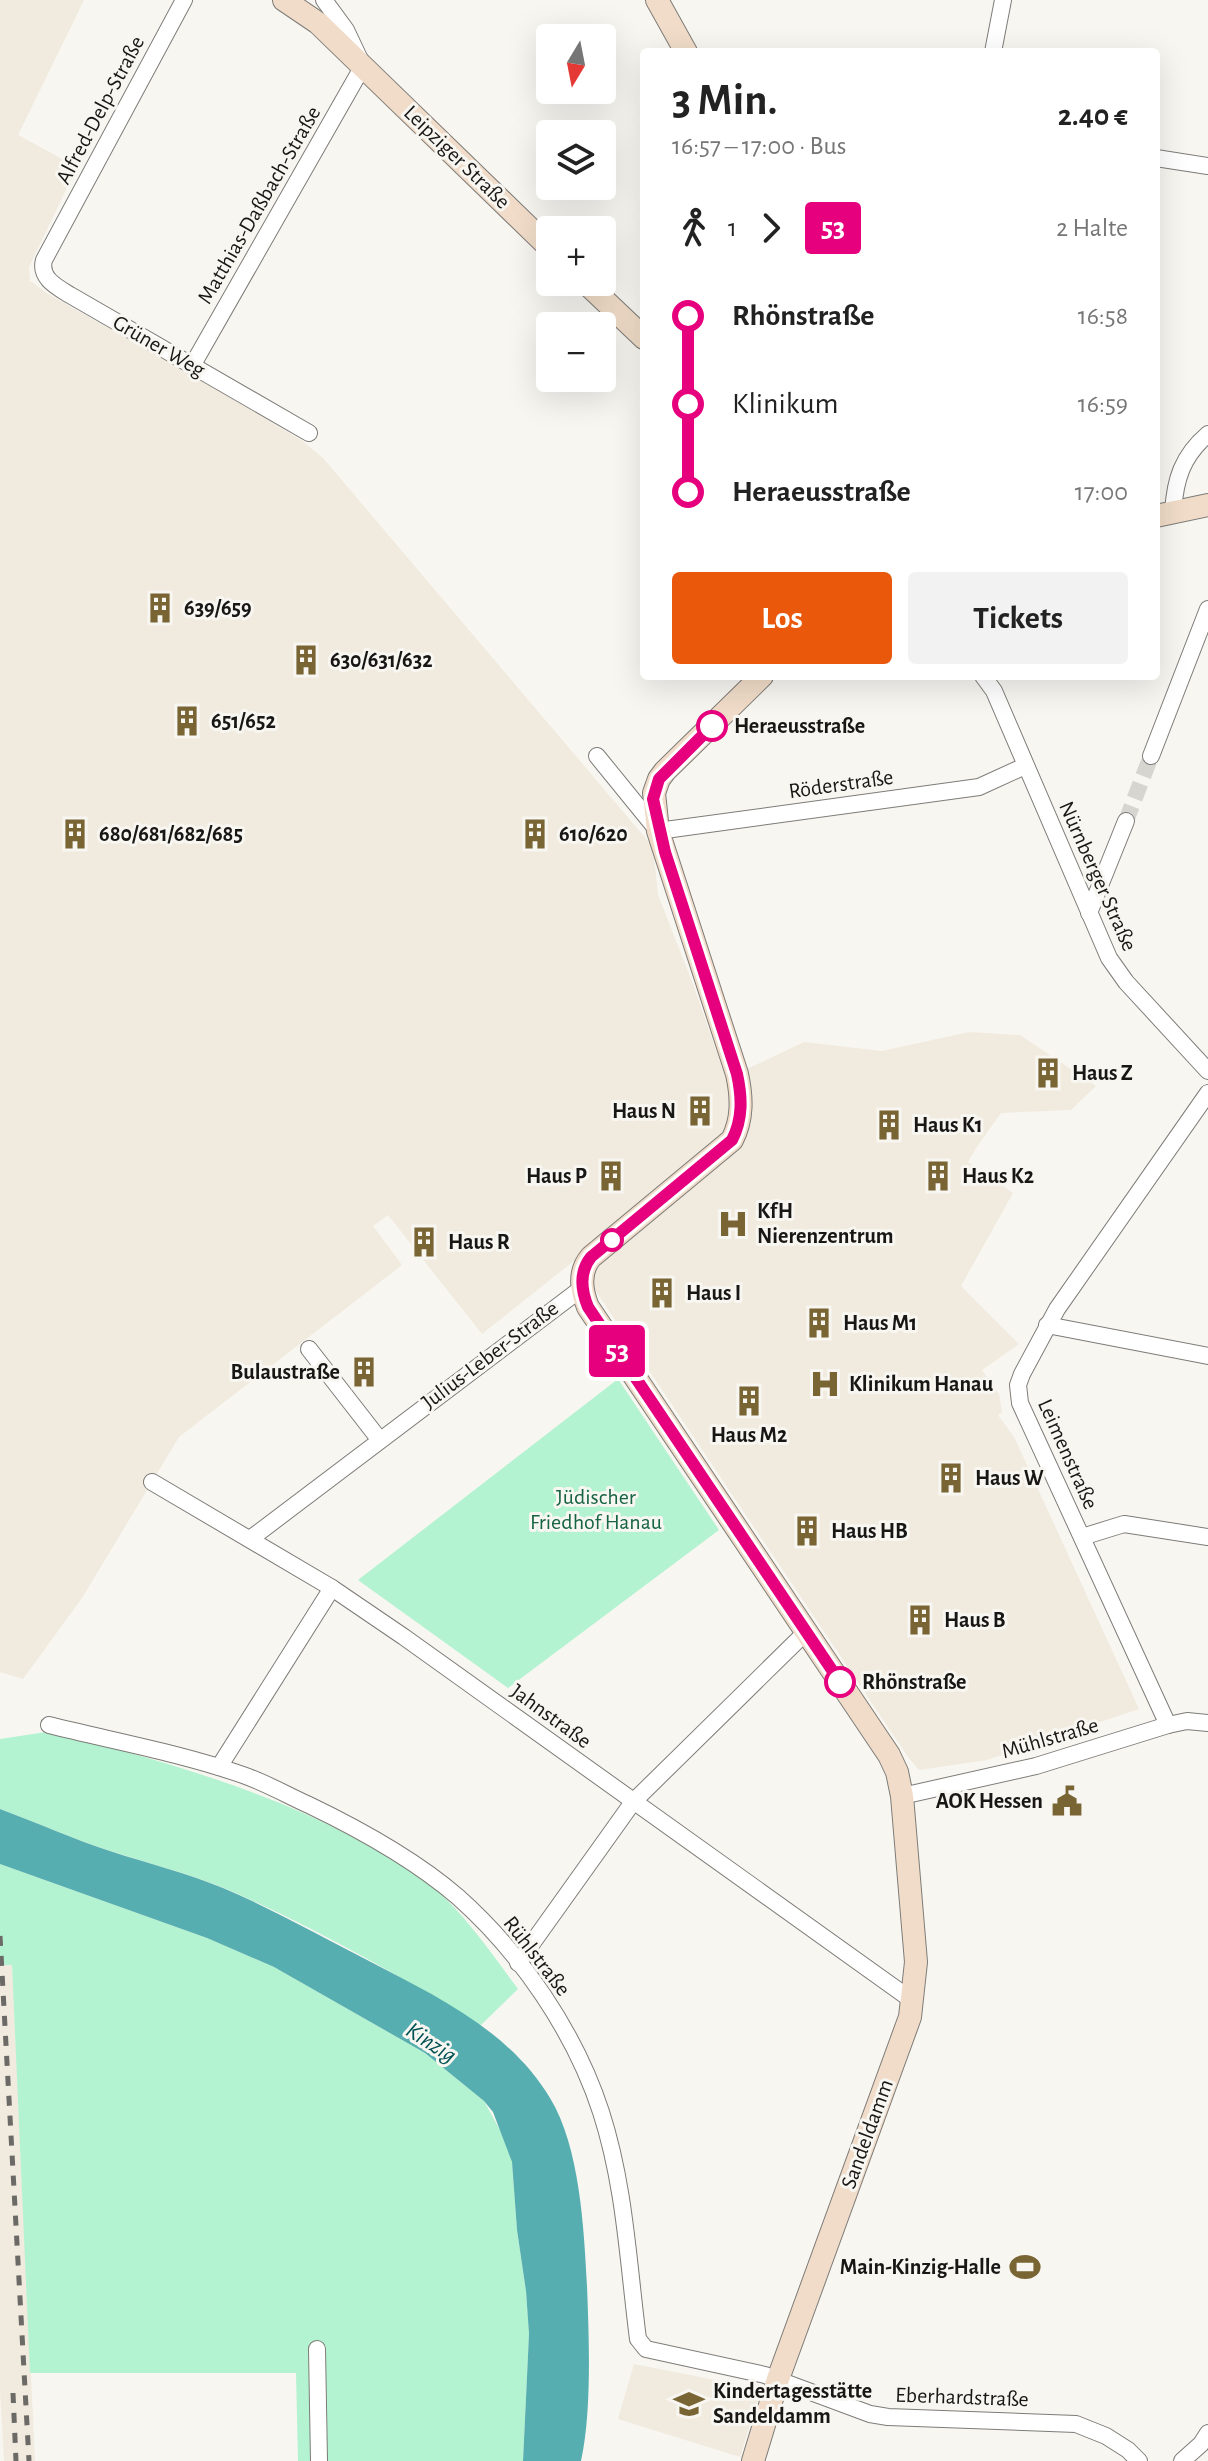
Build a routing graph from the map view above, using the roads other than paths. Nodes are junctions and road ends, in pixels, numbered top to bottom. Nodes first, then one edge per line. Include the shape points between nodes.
1 (184, 0) edge
2 (324, 0) edge
3 (657, 0) edge
4 (1003, 0) edge
5 (292, 2) edge
6 (684, 48) edge
7 (994, 48) edge
8 (363, 66) junction
9 (1160, 159) edge
10 (1208, 166) edge
11 (536, 234) edge
12 (55, 240) joint
13 (600, 296) edge
14 (640, 334) edge
15 (192, 366) junction
16 (309, 433) dead end
17 (1208, 434) edge
18 (1208, 505) edge
19 (1165, 514) edge
20 (1208, 609) edge
21 (758, 680) edge
22 (992, 683) edge
23 (597, 756) dead end
24 (1151, 756) tunnel mouth
25 (1025, 766) junction
26 (1126, 821) tunnel mouth
27 (658, 831) junction
28 (1089, 913) junction
29 (1208, 1071) edge
30 (1208, 1093) edge
31 (582, 1288) junction
32 (1047, 1325) junction
33 (309, 1349) dead end
34 (1208, 1356) edge
35 (379, 1439) junction
36 (152, 1482) dead end
37 (1082, 1537) junction
38 (1208, 1537) edge
39 (250, 1539) junction
40 (332, 1588) junction
41 (806, 1632) junction
42 (1208, 1723) edge
43 (49, 1725) dead end
44 (1168, 1725) junction
45 (219, 1767) junction
46 (902, 1796) junction
47 (633, 1802) junction
48 (518, 1963) junction
49 (913, 2001) junction
50 (317, 2349) dead end
51 (778, 2379) junction
52 (1208, 2433) edge
53 (319, 2461) edge
54 (753, 2461) edge
55 (1139, 2461) edge
56 (1182, 2461) edge

1 - 12 street, Alfred-Delp-Straße
2 - 8 street, Leipziger Straße
3 - 6 street
4 - 7 street
5 - 8 street, Leipziger Straße
8 - 11 street, Leipziger Straße
8 - 15 street, Matthias-Daßbach-Straße
9 - 10 street
12 - 15 street, Grüner Weg via 42,268 50,281
13 - 14 street
15 - 16 street, Grüner Weg
17 - 19 street via 1191,450
18 - 19 street
20 - 24 street
21 - 27 street via 659,779 654,793
22 - 25 street, Nürnberger Straße
23 - 27 street
25 - 27 street, Röderstraße via 979,787
25 - 28 street, Nürnberger Straße
26 - 28 street
27 - 31 street, Julius-Leber-Straße via 737,1074 741,1110 732,1140 591,1257
28 - 29 street, Nürnberger Straße via 1116,970
30 - 32 street, Leimenstraße
31 - 35 street, Julius-Leber-Straße
31 - 41 street, Sandeldamm via 588,1307
32 - 34 street
32 - 37 street, Leimenstraße via 1022,1374 1018,1395
33 - 35 street
35 - 39 street, Julius-Leber-Straße
36 - 39 street, Jahnstraße
37 - 38 street via 1124,1524
37 - 44 street, Leimenstraße
39 - 40 street, Jahnstraße
40 - 45 street
40 - 47 street, Jahnstraße
41 - 46 street, Sandeldamm via 889,1755
41 - 47 street
42 - 44 street, Mühlstraße
43 - 45 street, Rühlstraße
44 - 46 street, Mühlstraße via 1036,1766
45 - 48 street, Rühlstraße via 330,1815 415,1865 459,1898
46 - 49 street, Sandeldamm via 915,1942
47 - 48 street
47 - 49 street, Jahnstraße
48 - 51 street, Rühlstraße via 566,2033 602,2114 620,2183 641,2344 655,2352
49 - 51 street, Sandeldamm
50 - 53 street
51 - 54 street, Sandeldamm
51 - 55 street, Eberhardstraße via 888,2417 1076,2424 1106,2436
52 - 56 street

